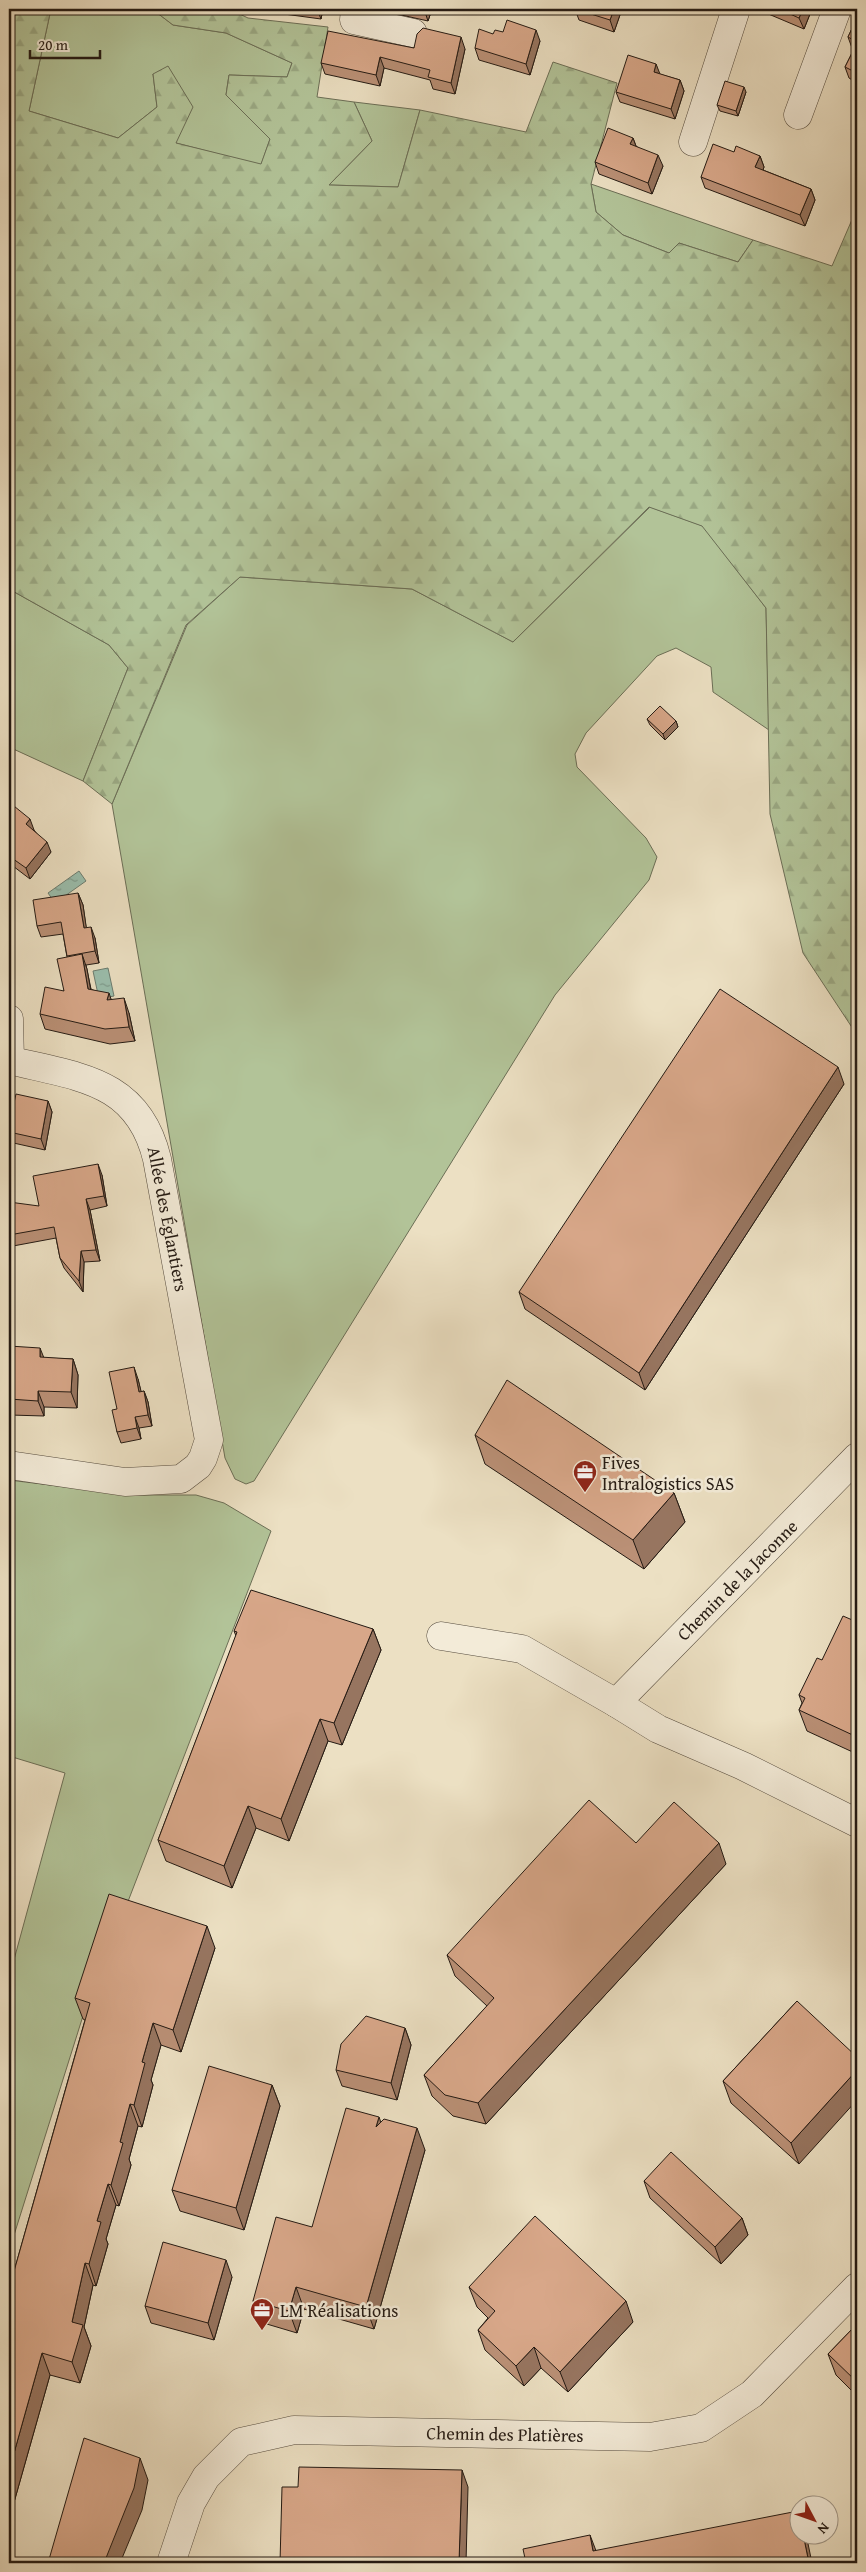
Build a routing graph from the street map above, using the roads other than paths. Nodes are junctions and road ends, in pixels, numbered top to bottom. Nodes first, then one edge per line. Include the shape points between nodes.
1 (355, 9) edge
2 (736, 9) edge
3 (837, 9) edge
4 (413, 33) dead end
5 (798, 116) dead end
6 (693, 142) dead end
7 (9, 1019) edge
8 (10, 1060) edge
9 (857, 1457) edge
10 (9, 1465) edge
11 (442, 1636) dead end
12 (616, 1703) junction
13 (857, 1823) edge
14 (857, 2287) edge
15 (171, 2563) edge

1 - 4 street via 354,20
2 - 6 street
3 - 5 street
7 - 8 street
8 - 10 street, Allée des Églantiers via 110,1089 134,1107 153,1140 208,1429 208,1446 198,1466 181,1479 125,1482
9 - 12 street, Chemin de la Jaconne
11 - 12 street via 522,1649
12 - 13 street via 658,1730 743,1766
14 - 15 street, Chemin des Platières via 752,2394 701,2428 650,2437 294,2430 241,2442 206,2477 196,2494

